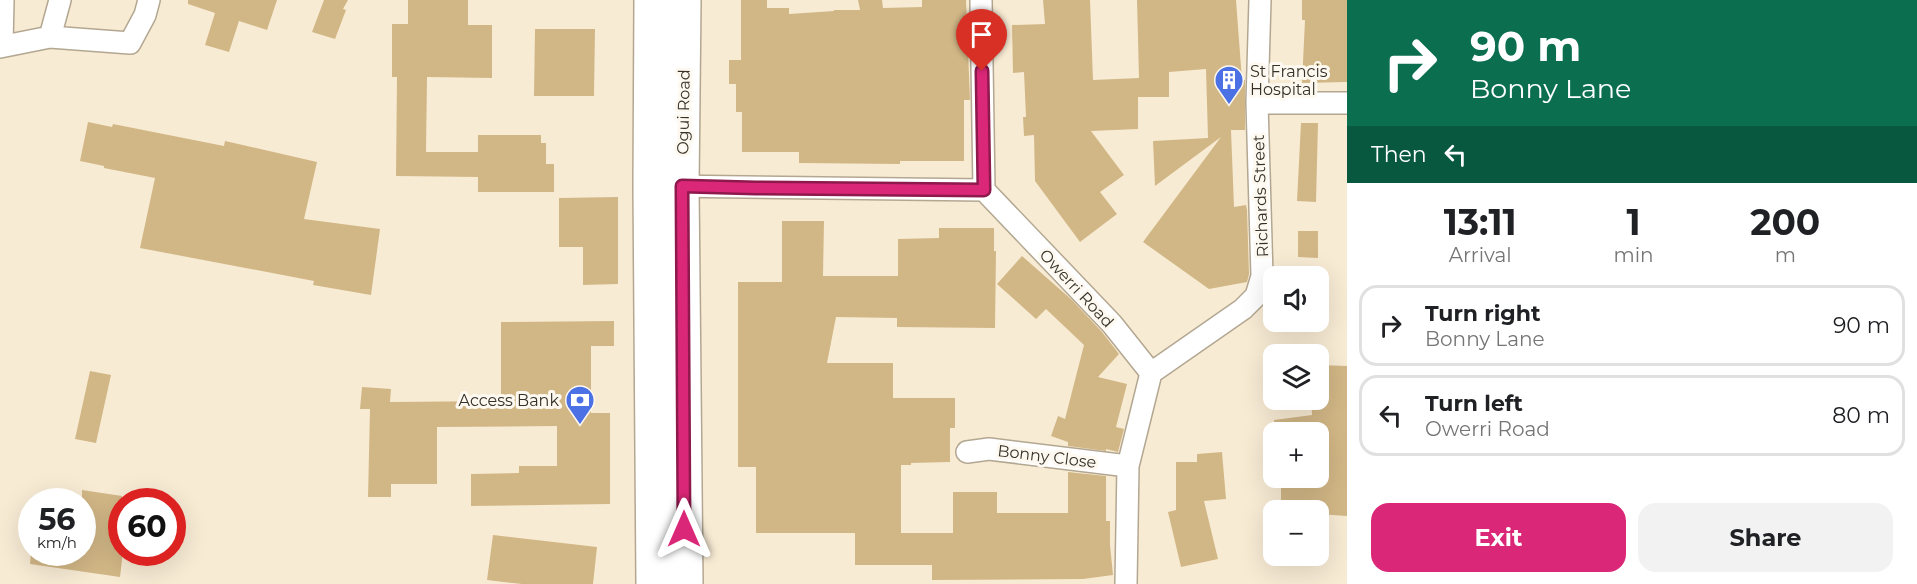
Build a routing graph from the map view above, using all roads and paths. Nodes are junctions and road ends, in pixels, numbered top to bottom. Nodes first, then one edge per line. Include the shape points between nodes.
1 (3, 0) edge
2 (60, 0) edge
3 (651, 0) edge
4 (684, 0) edge
5 (981, 0) edge
6 (1260, 0) edge
7 (147, 8) edge
8 (50, 37) junction
9 (1, 46) edge
10 (1257, 103) junction
11 (1347, 103) edge
12 (682, 186) junction
13 (650, 187) junction
14 (984, 190) junction
15 (1151, 373) junction
16 (967, 452) dead end
17 (1128, 466) junction
18 (685, 568) edge
19 (653, 584) edge
20 (706, 584) edge
21 (1126, 584) edge

1 - 9 street
2 - 8 street
3 - 13 main road, Ogui Road
4 - 12 main road, Ogui Road
5 - 14 street
6 - 10 street, Richards Street
7 - 8 street via 130,43
8 - 9 street
10 - 11 street
10 - 15 street, Richards Street via 1262,276 1256,296
12 - 13 street
12 - 14 street
12 - 18 main road, Ogui Road
13 - 19 main road, Ogui Road
14 - 15 street, Owerri Road via 1112,324
15 - 17 street
16 - 17 street, Bonny Close via 989,449
17 - 21 street
18 - 20 main road via 696,572

